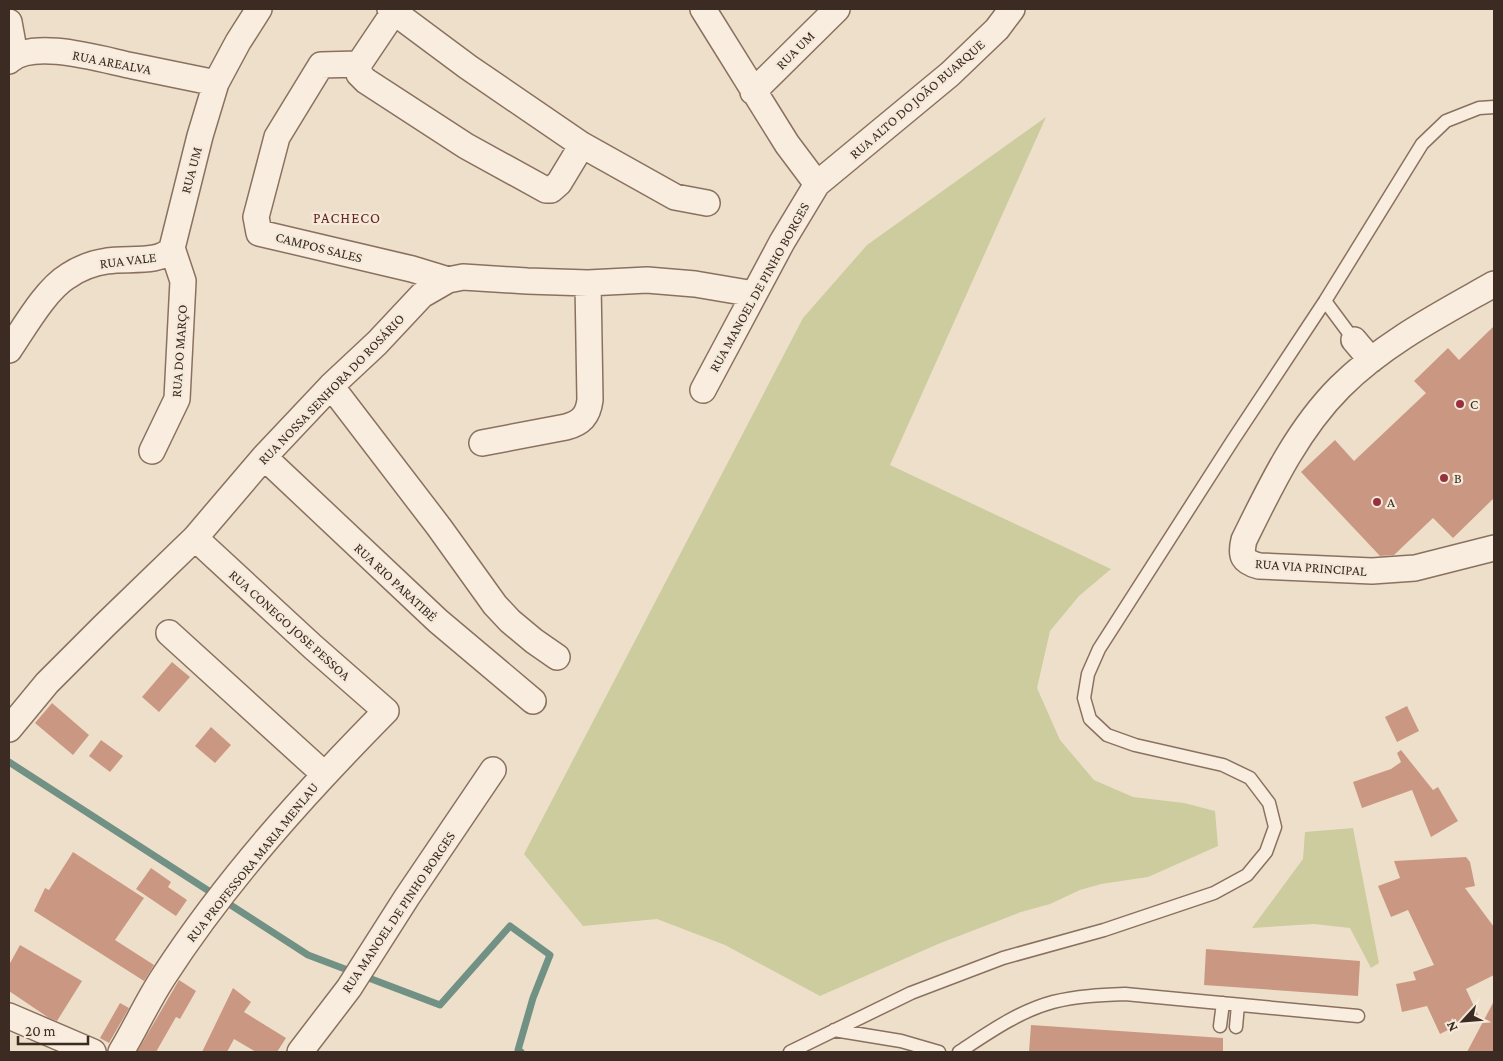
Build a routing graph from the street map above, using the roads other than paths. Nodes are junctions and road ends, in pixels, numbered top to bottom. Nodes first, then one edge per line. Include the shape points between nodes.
1 (259, 9) edge
2 (703, 9) edge
3 (836, 9) edge
4 (1012, 9) edge
5 (393, 10) edge
6 (9, 22) edge
7 (12, 58) edge
8 (359, 69) junction
9 (216, 83) junction
10 (753, 92) junction
11 (1494, 107) edge
12 (582, 145) junction
13 (817, 184) junction
14 (706, 203) dead end
15 (169, 252) junction
16 (448, 280) junction
17 (588, 283) junction
18 (1494, 284) edge
19 (754, 294) junction
20 (1325, 301) junction
21 (1354, 340) joint
22 (9, 350) edge
23 (1371, 360) junction
24 (331, 386) junction
25 (703, 390) dead end
26 (482, 443) dead end
27 (152, 451) dead end
28 (264, 457) junction
29 (196, 538) junction
30 (1494, 548) edge
31 (168, 633) dead end
32 (557, 657) dead end
33 (533, 701) dead end
34 (386, 711) joint
35 (9, 729) edge
36 (493, 770) dead end
37 (324, 774) junction
38 (1223, 1003) junction
39 (1238, 1005) junction
40 (9, 1016) edge
41 (1358, 1016) dead end
42 (1220, 1026) dead end
43 (1236, 1027) dead end
44 (834, 1030) junction
45 (93, 1052) edge
46 (122, 1052) edge
47 (300, 1052) edge
48 (790, 1052) edge
49 (939, 1052) edge
50 (959, 1052) edge

1 - 9 street, RUA UM
2 - 10 street
3 - 10 street, RUA UM
4 - 13 street, RUA ALTO DO JOÃO BUARQUE via 950,74
5 - 8 street
5 - 12 street via 468,67
6 - 7 street
7 - 9 street, RUA AREALVA via 26,52 59,51
8 - 12 street via 366,81 466,146 546,190 559,183
8 - 16 street, CAMPOS SALES via 321,65 277,137 256,217 260,233
9 - 15 street, RUA UM
10 - 13 street via 786,144
11 - 20 lane via 1479,108 1446,121 1422,144
12 - 14 street via 675,197
13 - 19 street, RUA MANOEL DE PINHO BORGES
15 - 22 street, RUA VALE via 154,258 109,260 66,276 51,290
15 - 27 street, RUA DO MARÇO via 183,281 177,399
16 - 17 street, RUA NOSSA SENHORA DO ROSÁRIO via 463,277
16 - 24 street, RUA NOSSA SENHORA DO ROSÁRIO via 422,296
17 - 19 street, RUA NOSSA SENHORA DO ROSÁRIO via 647,280
17 - 26 street via 590,400 584,419 576,424
18 - 23 street, RUA VIA PRINCIPAL via 1422,325
19 - 25 street, RUA MANOEL DE PINHO BORGES
20 - 21 lane
20 - 44 lane via 1099,649 1088,674 1084,698 1090,719 1107,735 1135,745 1223,765 1250,778 1269,802 1275,827 1266,852 1247,875 1214,893 1104,930 1003,958 911,993
21 - 23 street
23 - 30 street, RUA VIA PRINCIPAL via 1340,387 1306,428 1273,480 1246,534 1241,551 1243,558 1249,564 1264,566 1372,571 1414,568
24 - 28 street, RUA NOSSA SENHORA DO ROSÁRIO
24 - 32 street via 495,605 516,626
28 - 29 street, RUA NOSSA SENHORA DO ROSÁRIO
28 - 33 street, RUA RIO PARATIBÉ via 438,622
29 - 34 street, RUA CONEGO JOSE PESSOA
29 - 35 street, RUA NOSSA SENHORA DO ROSÁRIO via 47,683
31 - 37 street
34 - 37 street, RUA PROFESSORA MARIA MENLAU
36 - 47 street, RUA MANOEL DE PINHO BORGES via 349,988
37 - 46 street, RUA PROFESSORA MARIA MENLAU via 208,912 162,978
38 - 39 lane
38 - 42 lane
38 - 50 lane via 1125,994 1052,1003 1011,1019
39 - 41 lane
39 - 43 lane
40 - 45 street
44 - 48 lane
44 - 49 lane via 901,1041

